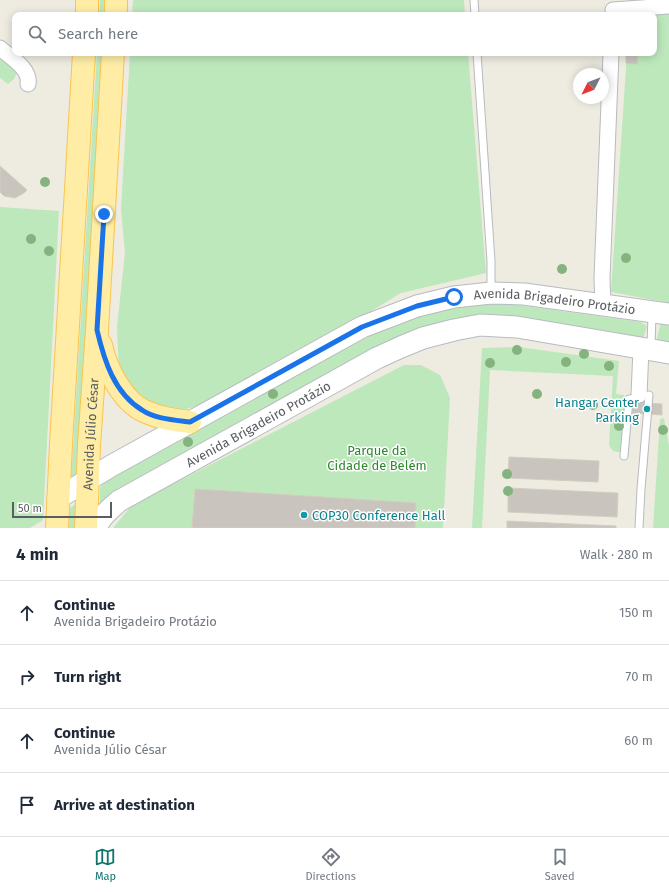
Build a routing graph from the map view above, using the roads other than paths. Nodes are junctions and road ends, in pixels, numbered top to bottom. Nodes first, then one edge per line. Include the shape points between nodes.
1 (87, 0) edge
2 (116, 0) edge
3 (474, 0) edge
4 (669, 6) edge
5 (613, 8) edge
6 (86, 12) edge
7 (116, 12) edge
8 (475, 12) edge
9 (0, 48) edge
10 (84, 56) edge
11 (113, 56) edge
12 (477, 56) edge
13 (611, 56) edge
14 (28, 84) dead end
15 (491, 293) junction
16 (603, 305) junction
17 (661, 313) edge
18 (97, 330) junction
19 (654, 351) edge
20 (644, 395) junction
21 (190, 422) junction
22 (624, 456) dead end
23 (88, 481) junction
24 (58, 498) junction
25 (55, 526) edge
26 (86, 528) edge
27 (96, 528) edge
28 (638, 528) edge

1 - 6 main road
2 - 7 main road
3 - 8 lane
4 - 5 street
9 - 14 street via 24,69 29,79
10 - 24 main road
11 - 18 main road, Avenida Júlio César
12 - 15 lane
13 - 16 street
15 - 16 main road, Avenida Brigadeiro Protázio via 524,294
15 - 21 main road, Avenida Brigadeiro Protázio via 454,297 417,306 362,327
16 - 17 main road, Avenida Brigadeiro Protázio
17 - 19 lane
18 - 21 main road via 109,371 127,399 156,416
18 - 23 main road, Avenida Júlio César
19 - 20 street
19 - 27 main road, Avenida Brigadeiro Protázio via 517,327 480,325 422,338 377,358 119,501 99,520
20 - 22 lane via 629,399
20 - 28 lane
21 - 23 main road, Avenida Brigadeiro Protázio
23 - 24 main road, Avenida Brigadeiro Protázio
23 - 26 main road, Avenida Júlio César
24 - 25 main road

